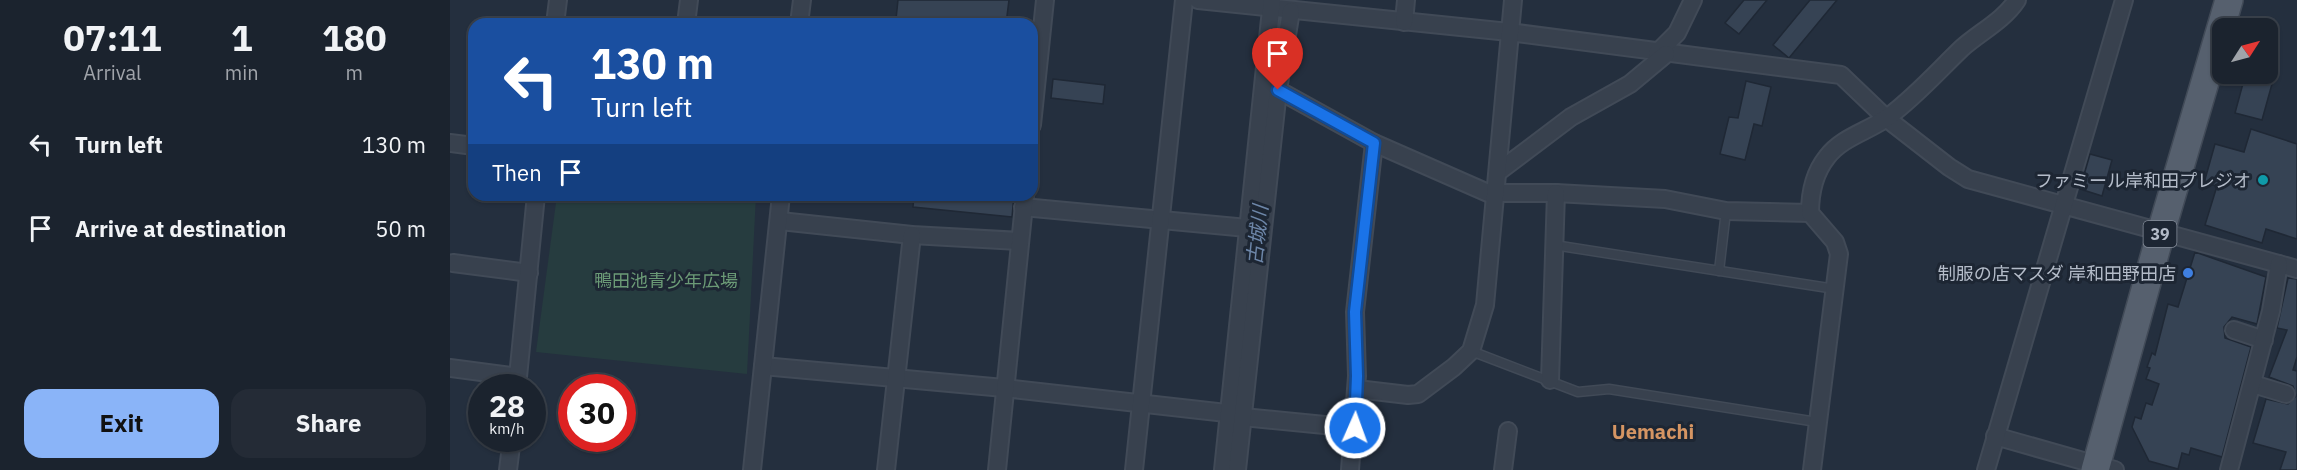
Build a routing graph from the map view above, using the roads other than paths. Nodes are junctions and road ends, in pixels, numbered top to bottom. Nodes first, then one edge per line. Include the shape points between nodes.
1 (558, 0) edge
2 (689, 0) edge
3 (802, 0) edge
4 (1045, 0) edge
5 (1184, 0) edge
6 (1198, 0) edge
7 (1406, 0) edge
8 (1513, 0) edge
9 (1693, 0) edge
10 (2017, 0) edge
11 (2124, 0) edge
12 (2229, 0) edge
13 (1271, 6) edge
14 (1291, 11) junction
15 (556, 18) edge
16 (687, 18) edge
17 (800, 18) edge
18 (1404, 22) junction
19 (1509, 32) junction
20 (1662, 54) junction
21 (1038, 67) edge
22 (1278, 90) junction
23 (1886, 118) junction
24 (450, 142) edge
25 (1374, 143) junction
26 (468, 145) edge
27 (1498, 172) junction
28 (1496, 193) junction
29 (1556, 193) junction
30 (535, 201) edge
31 (781, 201) edge
32 (1024, 201) edge
33 (2063, 204) junction
34 (1726, 212) junction
35 (1810, 213) junction
36 (1162, 220) junction
37 (780, 221) junction
38 (1256, 229) junction
39 (2161, 232) junction
40 (912, 235) junction
41 (1020, 242) junction
42 (1554, 245) junction
43 (453, 263) dead end
44 (2279, 264) junction
45 (2297, 269) edge
46 (1719, 271) junction
47 (529, 273) junction
48 (1835, 289) junction
49 (2234, 330) dead end
50 (2264, 340) junction
51 (1471, 351) junction
52 (763, 366) junction
53 (450, 368) edge
54 (479, 374) edge
55 (518, 374) edge
56 (895, 378) junction
57 (1550, 380) junction
58 (2253, 384) junction
59 (1004, 388) junction
60 (1357, 389) junction
61 (2286, 394) dead end
62 (1141, 405) junction
63 (1238, 415) junction
64 (1817, 422) junction
65 (1355, 428) junction
66 (1509, 431) dead end
67 (1995, 436) junction
68 (510, 452) edge
69 (2102, 468) edge
70 (508, 470) edge
71 (752, 470) edge
72 (886, 470) edge
73 (997, 470) edge
74 (1134, 470) edge
75 (1222, 470) edge
76 (1237, 470) edge
77 (1350, 470) edge
78 (1503, 470) edge
79 (1812, 470) edge
80 (1986, 470) edge
81 (2229, 470) edge

1 - 15 street
2 - 16 street
3 - 17 street
4 - 21 street
5 - 36 street
6 - 13 street
7 - 18 street
8 - 19 street
9 - 20 street
10 - 23 street via 1993,26
11 - 33 street
12 - 39 main road, 39
13 - 14 street
13 - 38 street
14 - 18 street
14 - 22 street
18 - 19 street
19 - 20 street
19 - 27 street
20 - 23 street via 1841,75
20 - 27 street via 1630,84 1571,117
22 - 25 street
22 - 38 street
23 - 33 street via 1968,179
23 - 35 street via 1835,147 1826,158 1810,195
24 - 26 street
25 - 28 street via 1488,193
25 - 60 street via 1355,312
27 - 28 street
28 - 29 street
28 - 51 street via 1485,305
29 - 34 street via 1665,199
29 - 42 street
30 - 47 street
31 - 37 street
32 - 36 street
32 - 41 street
33 - 39 street
33 - 67 street
34 - 35 street
34 - 46 lane
35 - 48 street via 1835,242 1839,254
36 - 38 street
36 - 62 street
37 - 40 street
37 - 52 street
38 - 63 street
39 - 44 street
39 - 69 main road, 39
40 - 41 street
40 - 56 street
41 - 59 street
42 - 46 lane
42 - 57 street
43 - 47 street
44 - 45 street
44 - 50 street
46 - 48 lane
47 - 55 street
48 - 64 street
49 - 50 street
50 - 58 street
51 - 57 lane
51 - 60 street via 1455,368 1418,394
52 - 56 street
52 - 71 street
53 - 54 street
56 - 59 street
56 - 72 street
57 - 64 lane via 1578,392 1609,389
58 - 61 street
58 - 81 street
59 - 62 street
59 - 73 street
60 - 65 street
62 - 63 street
62 - 74 street
63 - 65 street
63 - 75 street
63 - 76 street
64 - 79 street
65 - 77 street
66 - 78 street
67 - 69 street
67 - 80 street
68 - 70 street

